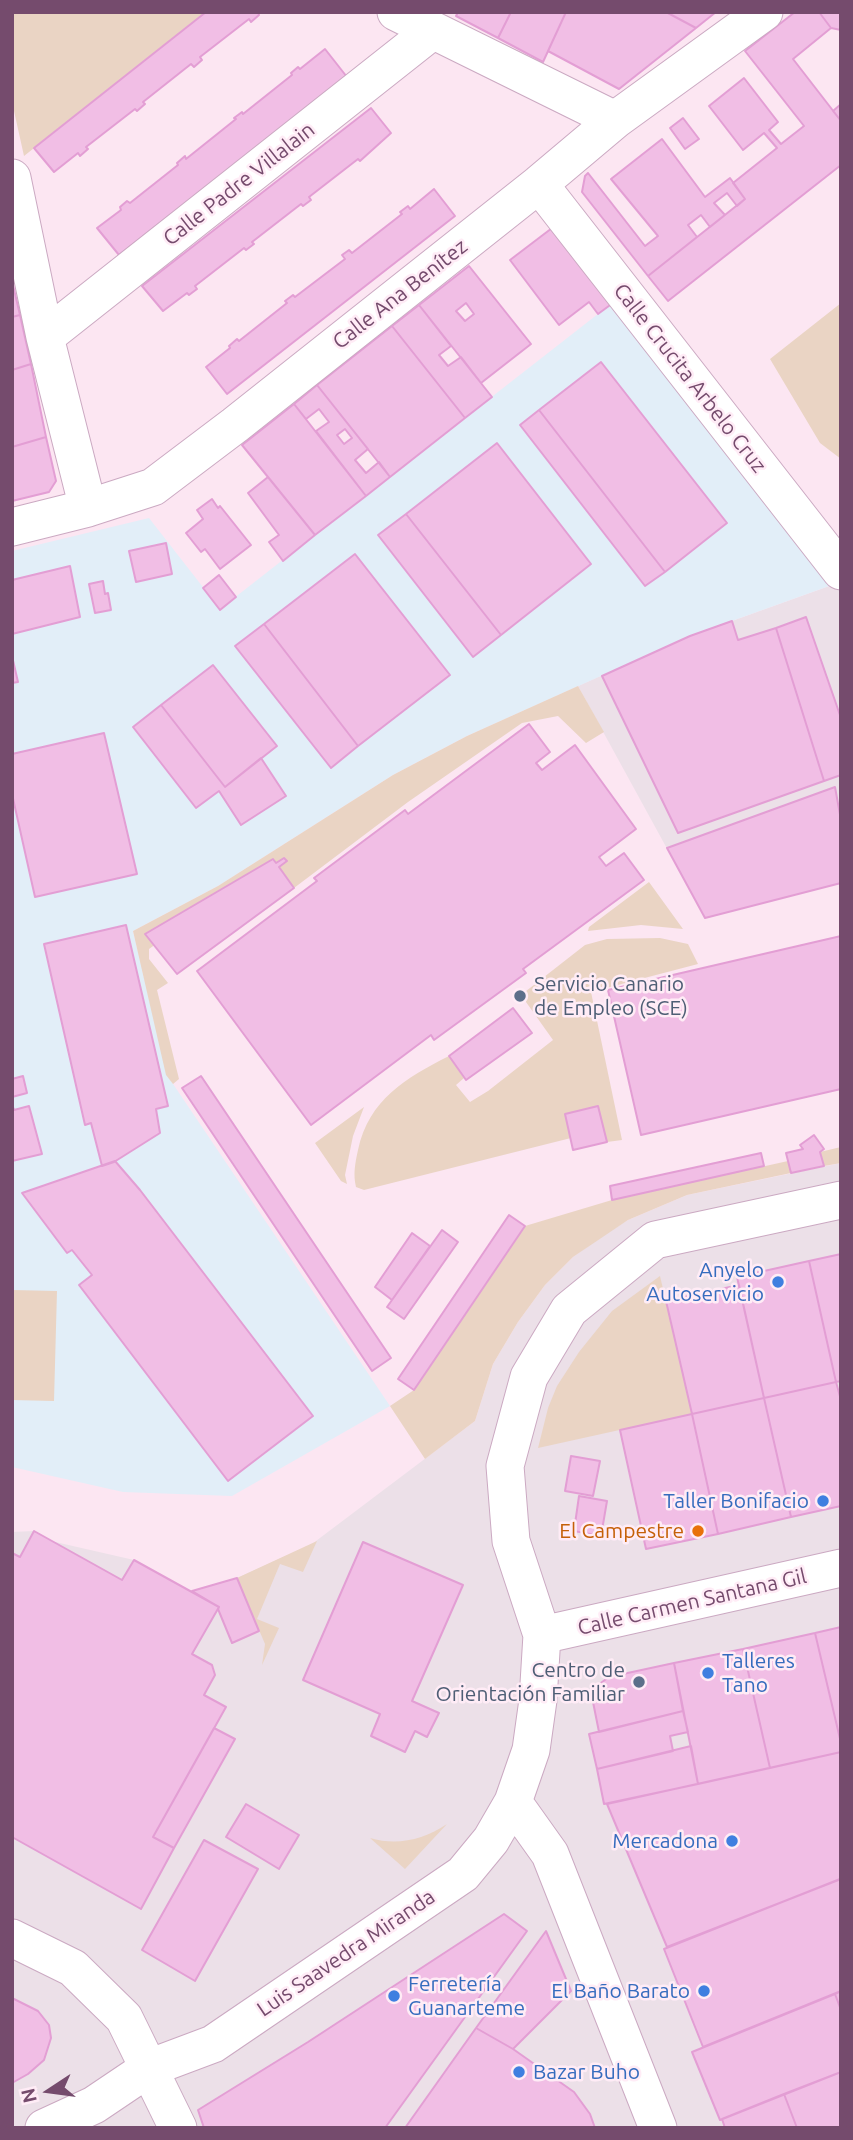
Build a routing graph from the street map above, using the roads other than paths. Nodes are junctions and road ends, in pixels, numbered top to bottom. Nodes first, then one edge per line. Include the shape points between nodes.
1 (396, 12) edge
2 (764, 12) edge
3 (432, 31) junction
4 (615, 120) junction
5 (12, 178) edge
6 (539, 184) junction
7 (46, 337) junction
8 (88, 508) junction
9 (12, 527) edge
10 (841, 571) edge
11 (841, 1200) edge
12 (841, 1569) edge
13 (542, 1635) junction
14 (513, 1802) junction
15 (12, 1938) edge
16 (149, 2068) junction
17 (44, 2128) edge
18 (178, 2128) edge
19 (657, 2128) edge

1 - 3 street
2 - 4 street, Calle Ana Benítez
3 - 4 street
3 - 7 street, Calle Padre Villalain
4 - 6 street, Calle Ana Benítez
5 - 7 street
6 - 8 street, Calle Ana Benítez via 153,486
6 - 10 street, Calle Crucita Arbelo Cruz
7 - 8 street
8 - 9 street, Calle Ana Benítez
11 - 13 street via 656,1240 569,1310 529,1377 505,1466 511,1541
12 - 13 street, Calle Carmen Santana Gil
13 - 14 street, Luis Saavedra Miranda via 531,1750
14 - 16 street, Luis Saavedra Miranda via 491,1840 463,1874 213,2044
14 - 19 street via 550,1854
15 - 16 street via 74,1968 124,2018
16 - 17 street, Luis Saavedra Miranda via 94,2105
16 - 18 street

